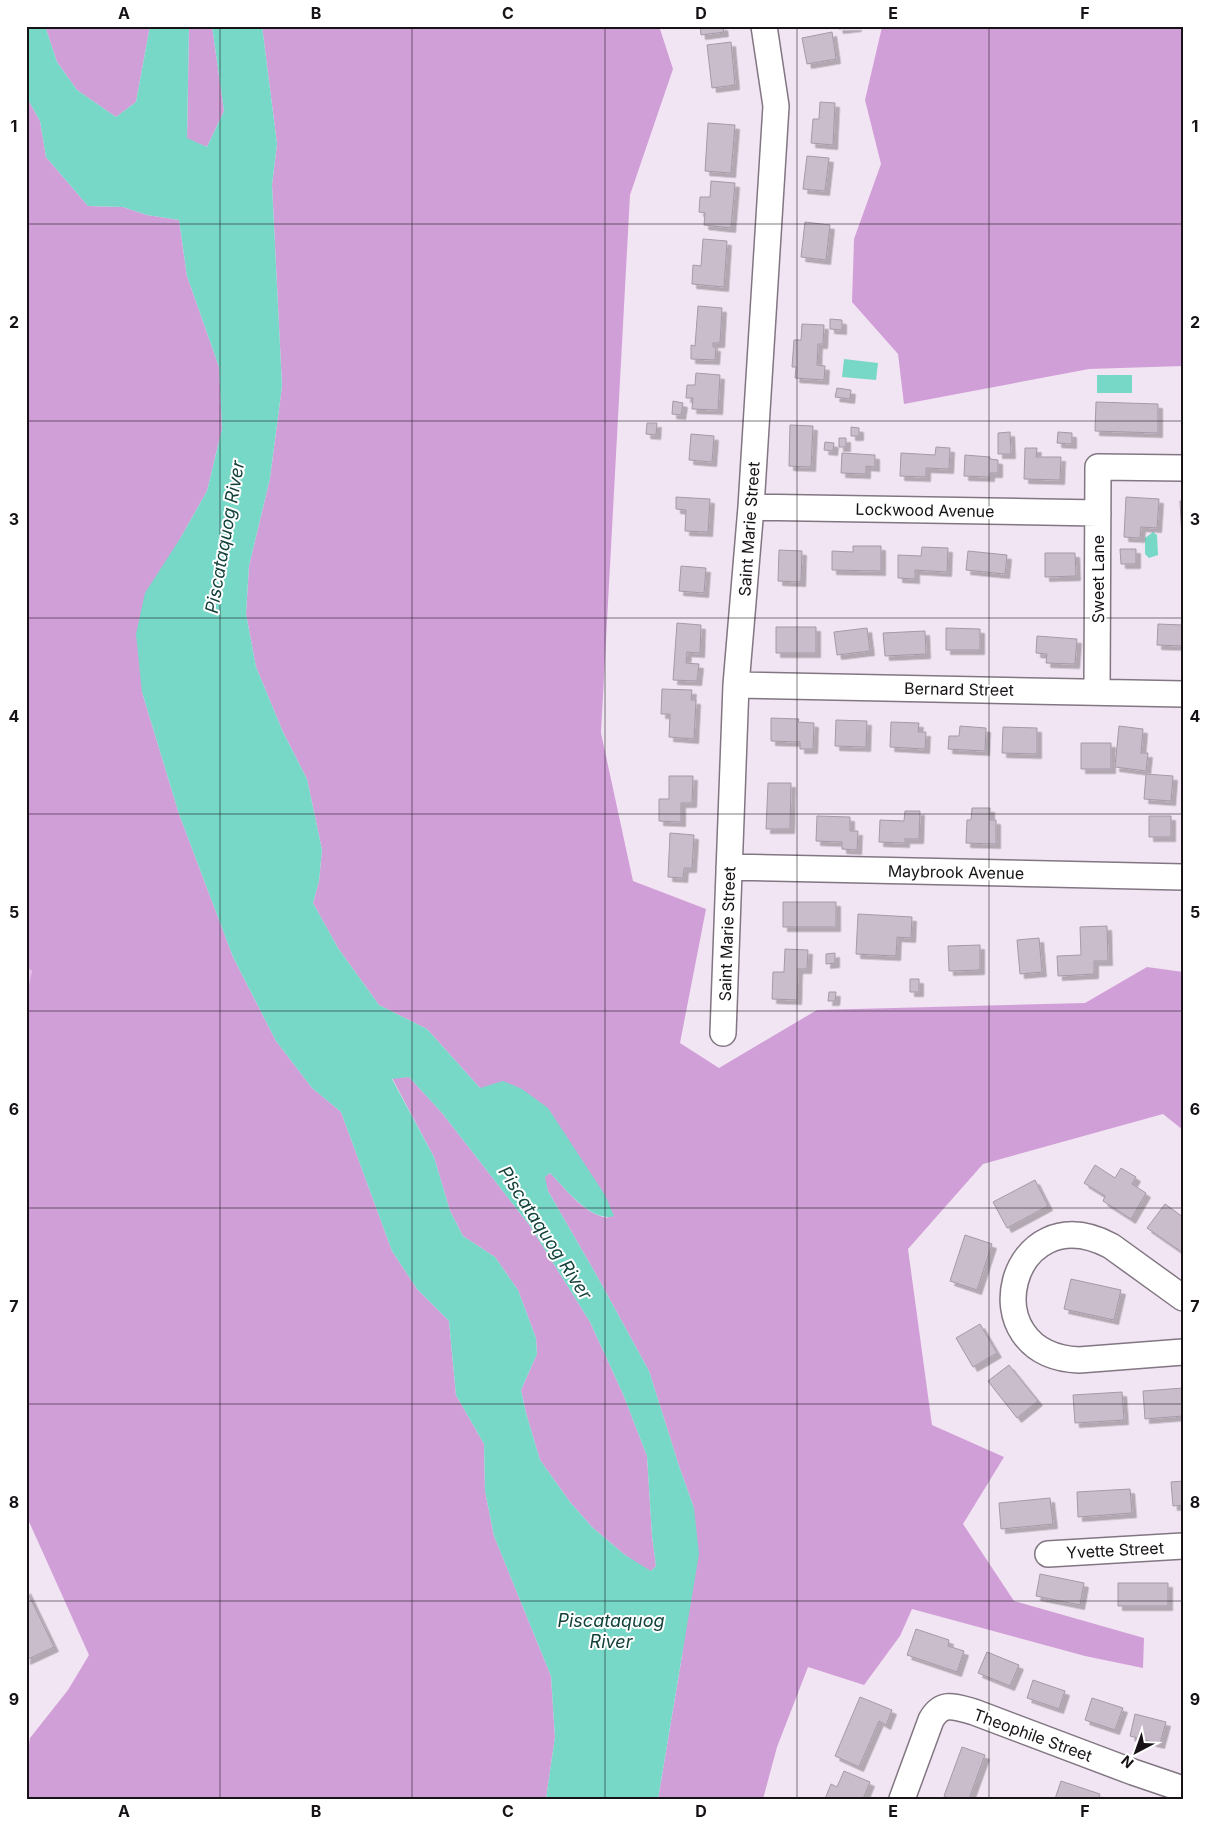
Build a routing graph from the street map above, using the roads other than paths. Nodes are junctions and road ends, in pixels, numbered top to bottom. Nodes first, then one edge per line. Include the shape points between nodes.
1 (764, 26) edge
2 (1183, 468) edge
3 (751, 507) junction
4 (1098, 513) junction
5 (736, 685) junction
6 (1097, 692) junction
7 (1183, 694) edge
8 (729, 867) junction
9 (1183, 877) edge
10 (723, 1034) dead end
11 (1183, 1298) edge
12 (1183, 1352) edge
13 (1183, 1546) edge
14 (1048, 1554) dead end
15 (1183, 1789) edge
16 (902, 1799) edge

1 - 3 street, Saint Marie Street via 776,106
2 - 4 street, Sweet Lane via 1098,467
3 - 4 street, Lockwood Avenue
3 - 5 street, Saint Marie Street
4 - 6 street, Sweet Lane
5 - 6 street, Bernard Street
5 - 8 street, Saint Marie Street
6 - 7 street, Bernard Street
8 - 9 street, Maybrook Avenue
8 - 10 street, Saint Marie Street
11 - 12 street via 1111,1246 1085,1235 1071,1234 1056,1237 1038,1247 1023,1262 1013,1289 1016,1317 1022,1330 1030,1341 1053,1356 1078,1360
13 - 14 street, Yvette Street
15 - 16 street, Theophile Street via 974,1712 946,1706 934,1714 925,1733

